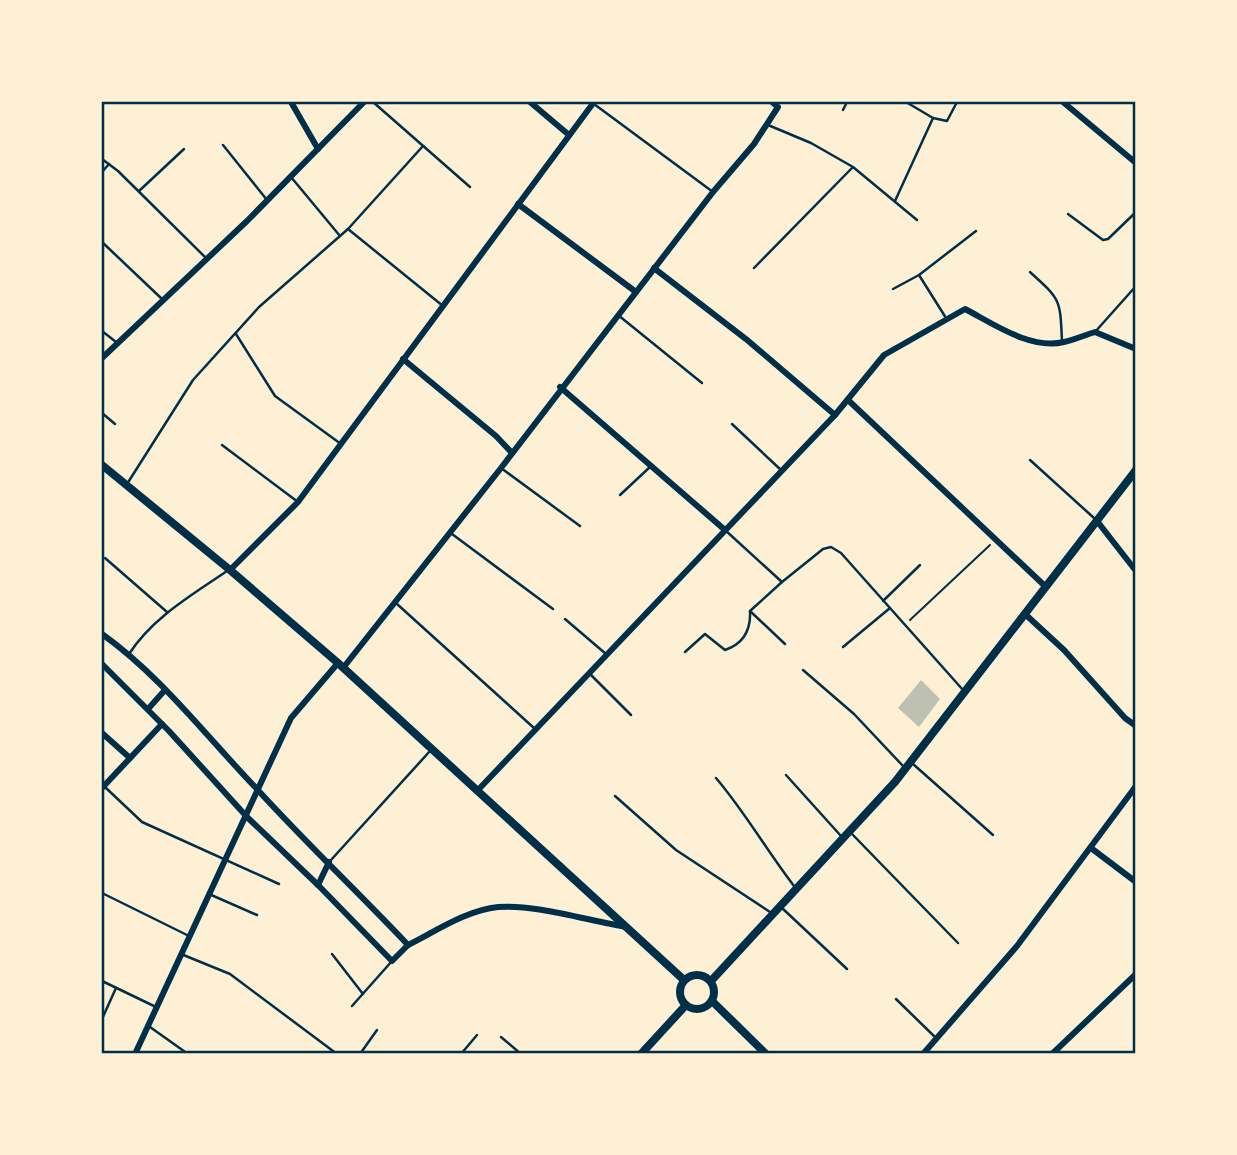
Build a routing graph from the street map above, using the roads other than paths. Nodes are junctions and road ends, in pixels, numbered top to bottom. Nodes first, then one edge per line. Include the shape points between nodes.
1 (290, 102) edge
2 (365, 102) edge
3 (373, 102) edge
4 (530, 102) edge
5 (593, 102) edge
6 (772, 102) edge
7 (847, 102) edge
8 (906, 102) edge
9 (957, 102) edge
10 (1063, 102) edge
11 (781, 104) edge
12 (843, 110) dead end
13 (933, 118) junction
14 (768, 125) junction
15 (569, 135) junction
16 (223, 145) dead end
17 (423, 146) junction
18 (184, 149) dead end
19 (318, 149) junction
20 (102, 159) edge
21 (1136, 163) edge
22 (108, 164) junction
23 (853, 167) junction
24 (102, 173) edge
25 (290, 177) junction
26 (470, 187) dead end
27 (139, 191) junction
28 (713, 191) junction
29 (267, 200) junction
30 (895, 201) junction
31 (518, 204) junction
32 (1136, 212) edge
33 (1068, 214) dead end
34 (917, 220) dead end
35 (348, 229) junction
36 (976, 231) dead end
37 (340, 236) junction
38 (102, 242) edge
39 (206, 258) junction
40 (654, 268) junction
41 (754, 268) dead end
42 (1030, 272) dead end
43 (919, 275) junction
44 (1136, 285) edge
45 (893, 289) dead end
46 (636, 292) junction
47 (162, 299) junction
48 (443, 306) junction
49 (618, 315) junction
50 (946, 318) junction
51 (102, 331) edge
52 (1096, 332) junction
53 (236, 334) junction
54 (116, 342) junction
55 (1062, 343) junction
56 (1136, 349) edge
57 (102, 358) edge
58 (403, 359) junction
59 (702, 383) dead end
60 (560, 387) junction
61 (848, 400) junction
62 (102, 413) edge
63 (835, 415) junction
64 (115, 424) dead end
65 (732, 424) dead end
66 (341, 444) junction
67 (222, 445) dead end
68 (512, 453) junction
69 (1030, 460) dead end
70 (102, 465) edge
71 (651, 466) junction
72 (501, 468) junction
73 (781, 470) junction
74 (1136, 470) edge
75 (126, 484) junction
76 (620, 495) dead end
77 (298, 502) junction
78 (1097, 521) junction
79 (580, 526) dead end
80 (725, 530) junction
81 (450, 532) junction
82 (105, 558) dead end
83 (920, 565) dead end
84 (230, 570) junction
85 (1136, 571) edge
86 (782, 582) junction
87 (1046, 587) junction
88 (883, 601) junction
89 (394, 602) junction
90 (890, 608) junction
91 (553, 609) dead end
92 (750, 611) junction
93 (167, 612) junction
94 (1025, 614) junction
95 (565, 619) dead end
96 (102, 634) edge
97 (785, 645) dead end
98 (843, 647) dead end
99 (685, 652) dead end
100 (129, 653) junction
101 (606, 654) junction
102 (102, 664) edge
103 (340, 665) junction
104 (803, 670) dead end
105 (589, 673) junction
106 (165, 690) junction
107 (964, 692) junction
108 (148, 709) junction
109 (631, 715) dead end
110 (162, 724) junction
111 (1136, 726) edge
112 (534, 728) junction
113 (102, 733) edge
114 (432, 748) junction
115 (130, 758) junction
116 (908, 765) junction
117 (786, 775) dead end
118 (716, 778) dead end
119 (1136, 786) edge
120 (103, 787) edge
121 (478, 790) junction
122 (258, 791) junction
123 (615, 796) dead end
124 (247, 817) junction
125 (846, 835) junction
126 (993, 835) dead end
127 (1091, 848) junction
128 (226, 860) junction
129 (329, 862) junction
130 (1136, 882) edge
131 (279, 884) dead end
132 (318, 885) junction
133 (796, 889) junction
134 (102, 893) edge
135 (209, 894) junction
136 (780, 906) junction
137 (773, 914) junction
138 (257, 915) dead end
139 (629, 928) junction
140 (190, 936) junction
141 (958, 943) dead end
142 (408, 945) junction
143 (181, 954) junction
144 (332, 954) dead end
145 (392, 961) junction
146 (846, 969) dead end
147 (1136, 974) edge
148 (684, 980) junction
149 (102, 981) edge
150 (711, 981) junction
151 (116, 988) junction
152 (363, 993) junction
153 (896, 999) dead end
154 (712, 1001) junction
155 (686, 1005) junction
156 (352, 1006) dead end
157 (156, 1007) junction
158 (102, 1019) edge
159 (147, 1025) junction
160 (377, 1030) dead end
161 (477, 1035) dead end
162 (501, 1037) dead end
163 (936, 1038) junction
164 (1053, 1053) edge
165 (135, 1054) edge
166 (188, 1054) edge
167 (337, 1054) edge
168 (360, 1054) edge
169 (461, 1054) edge
170 (521, 1054) edge
171 (641, 1054) edge
172 (766, 1054) edge
173 (923, 1054) edge

1 - 19 street
2 - 19 street
3 - 17 lane
4 - 15 street
5 - 15 street
5 - 28 lane
6 - 11 street
7 - 12 lane
8 - 13 lane
9 - 13 lane via 947,121
10 - 21 street
11 - 14 street
13 - 30 lane
14 - 23 lane via 811,142
14 - 28 street
15 - 31 street
16 - 29 lane
17 - 26 lane
17 - 35 lane
18 - 27 lane
19 - 25 street
20 - 22 lane
22 - 24 lane
22 - 27 lane
23 - 30 lane
23 - 41 lane
25 - 29 street
25 - 37 lane
27 - 39 lane
28 - 40 street
29 - 39 street
30 - 34 lane
31 - 46 street
31 - 48 street
32 - 33 lane via 1103,240
35 - 37 lane
35 - 48 lane
36 - 43 lane
37 - 53 lane via 259,307
38 - 47 lane
39 - 47 street
40 - 46 street
40 - 63 street via 747,339
42 - 55 lane via 1055,295
43 - 45 lane
43 - 50 lane
44 - 52 lane
46 - 49 street
47 - 54 street
48 - 58 street
49 - 59 lane
49 - 60 street
50 - 55 street via 965,309 1039,344
50 - 61 street via 884,355
51 - 54 lane
52 - 55 street
52 - 56 street
53 - 66 lane via 275,396
53 - 75 lane via 193,380
54 - 57 street
58 - 66 street
58 - 68 street
60 - 68 street
60 - 71 street
61 - 63 street
61 - 87 street
62 - 64 lane
63 - 73 street
65 - 73 lane
66 - 77 street
67 - 77 lane
68 - 72 street
69 - 78 lane
70 - 75 main road
71 - 76 lane
71 - 80 street
72 - 79 lane
72 - 81 street
73 - 80 street
74 - 78 main road
75 - 84 main road
77 - 84 street
78 - 85 street
78 - 87 main road
80 - 86 lane
80 - 101 street
81 - 89 street
81 - 91 lane
82 - 93 lane
83 - 88 lane
84 - 93 lane
84 - 103 main road
86 - 88 lane via 831,547
86 - 92 lane
87 - 94 main road
88 - 90 lane
89 - 103 street
89 - 112 lane
90 - 98 lane
90 - 107 lane
92 - 97 lane
92 - 99 lane via 747,632 735,647 725,650 705,634
93 - 100 lane
94 - 107 main road
94 - 111 street
95 - 101 lane
96 - 100 street
100 - 106 street
101 - 105 street
102 - 108 street
103 - 114 main road
103 - 122 street via 291,718
104 - 116 lane
105 - 109 lane
105 - 112 street
106 - 108 street
106 - 122 street
107 - 116 main road
108 - 110 street
110 - 115 street
110 - 124 street
112 - 121 street
113 - 115 street
114 - 121 main road
114 - 129 lane
115 - 120 street
116 - 125 main road
116 - 126 lane
117 - 125 lane
118 - 133 lane
119 - 127 street
120 - 128 lane via 142,822
121 - 139 main road
122 - 124 street
122 - 129 street
123 - 137 lane via 676,850
124 - 128 street
124 - 132 street
125 - 133 main road
125 - 141 lane
127 - 130 street
127 - 163 street via 1017,946
128 - 131 lane
128 - 135 street
129 - 132 street
129 - 142 street
132 - 145 street
133 - 136 main road
134 - 140 lane
135 - 138 lane
135 - 140 street
136 - 137 main road
136 - 146 lane
137 - 150 main road
139 - 142 street via 534,909 497,907 462,918
139 - 148 main road
140 - 143 street
142 - 145 street
143 - 157 street
143 - 167 lane via 230,974
144 - 152 lane
145 - 152 lane
147 - 164 street
148 - 150 main road via 700,975
148 - 155 main road via 680,995
149 - 151 lane
150 - 154 main road
151 - 157 lane
151 - 158 lane
152 - 156 lane
153 - 163 lane
154 - 155 main road via 699,1009
154 - 172 main road
155 - 171 main road
157 - 159 street
159 - 165 street
159 - 166 lane
160 - 168 lane
161 - 169 lane
162 - 170 lane
163 - 173 street

